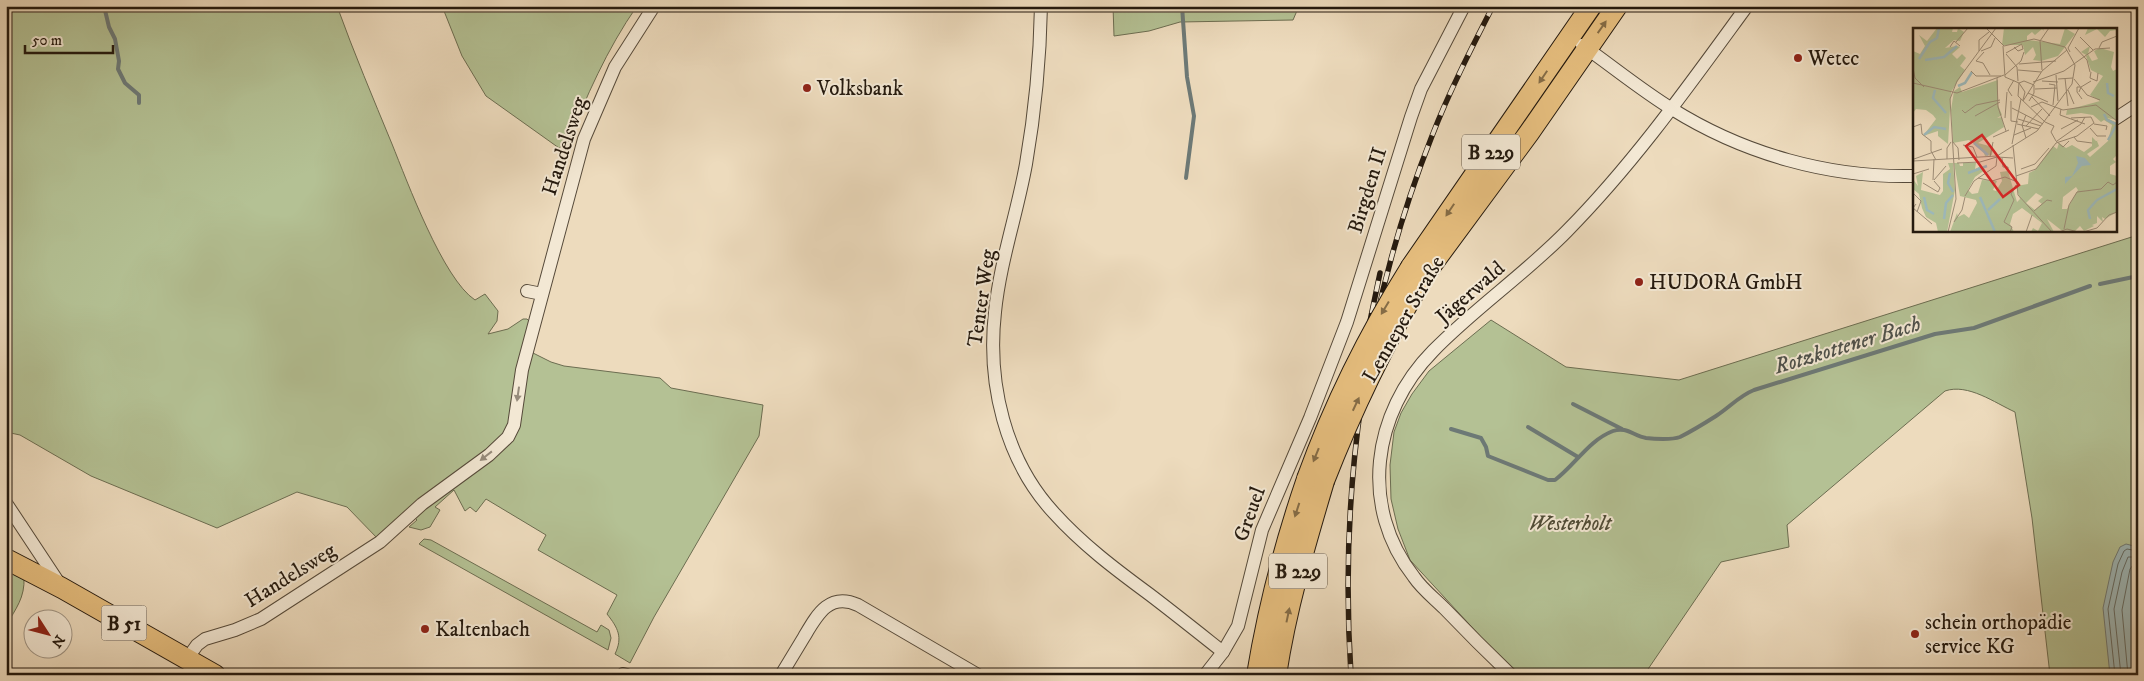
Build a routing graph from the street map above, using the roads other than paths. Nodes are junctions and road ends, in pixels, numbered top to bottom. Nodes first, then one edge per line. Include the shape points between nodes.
1 (654, 6) edge
2 (1041, 6) edge
3 (1464, 6) edge
4 (1591, 6) edge
5 (1617, 6) edge
6 (1748, 6) edge
7 (1570, 36) junction
8 (1588, 48) junction
9 (2138, 104) edge
10 (1672, 109) junction
11 (2116, 118) edge
12 (1913, 176) edge
13 (1418, 270) junction
14 (527, 291) dead end
15 (542, 294) junction
16 (1321, 391) joint
17 (1315, 480) junction
18 (6, 503) edge
19 (6, 559) edge
20 (62, 588) junction
21 (1223, 652) junction
22 (187, 659) junction
23 (215, 675) edge
24 (781, 675) edge
25 (978, 675) edge
26 (1206, 675) edge
27 (1258, 675) edge
28 (1276, 675) edge
29 (1511, 675) edge

1 - 15 street, Handelsweg via 615,67 592,118 578,158
2 - 21 street, Tenter Weg via 1034,113 995,312 994,380 1003,421 1032,486 1053,512 1088,547
3 - 16 street, Birgden II via 1421,89 1347,322
4 - 7 main road, Lenneper Straße / B 229
8 -> 5 main road, Lenneper Straße / B 229
6 - 10 street, Jägerwald
7 - 8 street
7 -> 13 main road, Lenneper Straße / B 229
8 - 10 street
8 - 13 main road, Lenneper Straße / B 229 via 1529,133
9 - 11 street
10 - 12 street via 1728,140 1783,159 1849,172
10 - 29 street, Jägerwald via 1622,171 1567,231 1433,351 1400,393 1383,438 1379,489 1387,531 1394,547 1414,579
13 - 17 main road, Lenneper Straße / B 229, bridge via 1383,311 1360,356 1330,421
14 - 15 street
15 -> 22 street, Handelsweg via 522,370 512,431 503,443 380,542 261,618 204,639
16 - 21 street, Greuel via 1262,530 1242,615
17 -> 27 main road, Lenneper Straße / B 229 via 1282,560 1267,619
28 -> 17 main road, Lenneper Straße / B 229
18 - 20 street
19 - 20 main road, B 51
20 - 22 main road, B 51
21 - 26 street, Greuel
22 - 23 main road, B 51
24 - 25 street via 816,617 828,605 841,601 858,605

